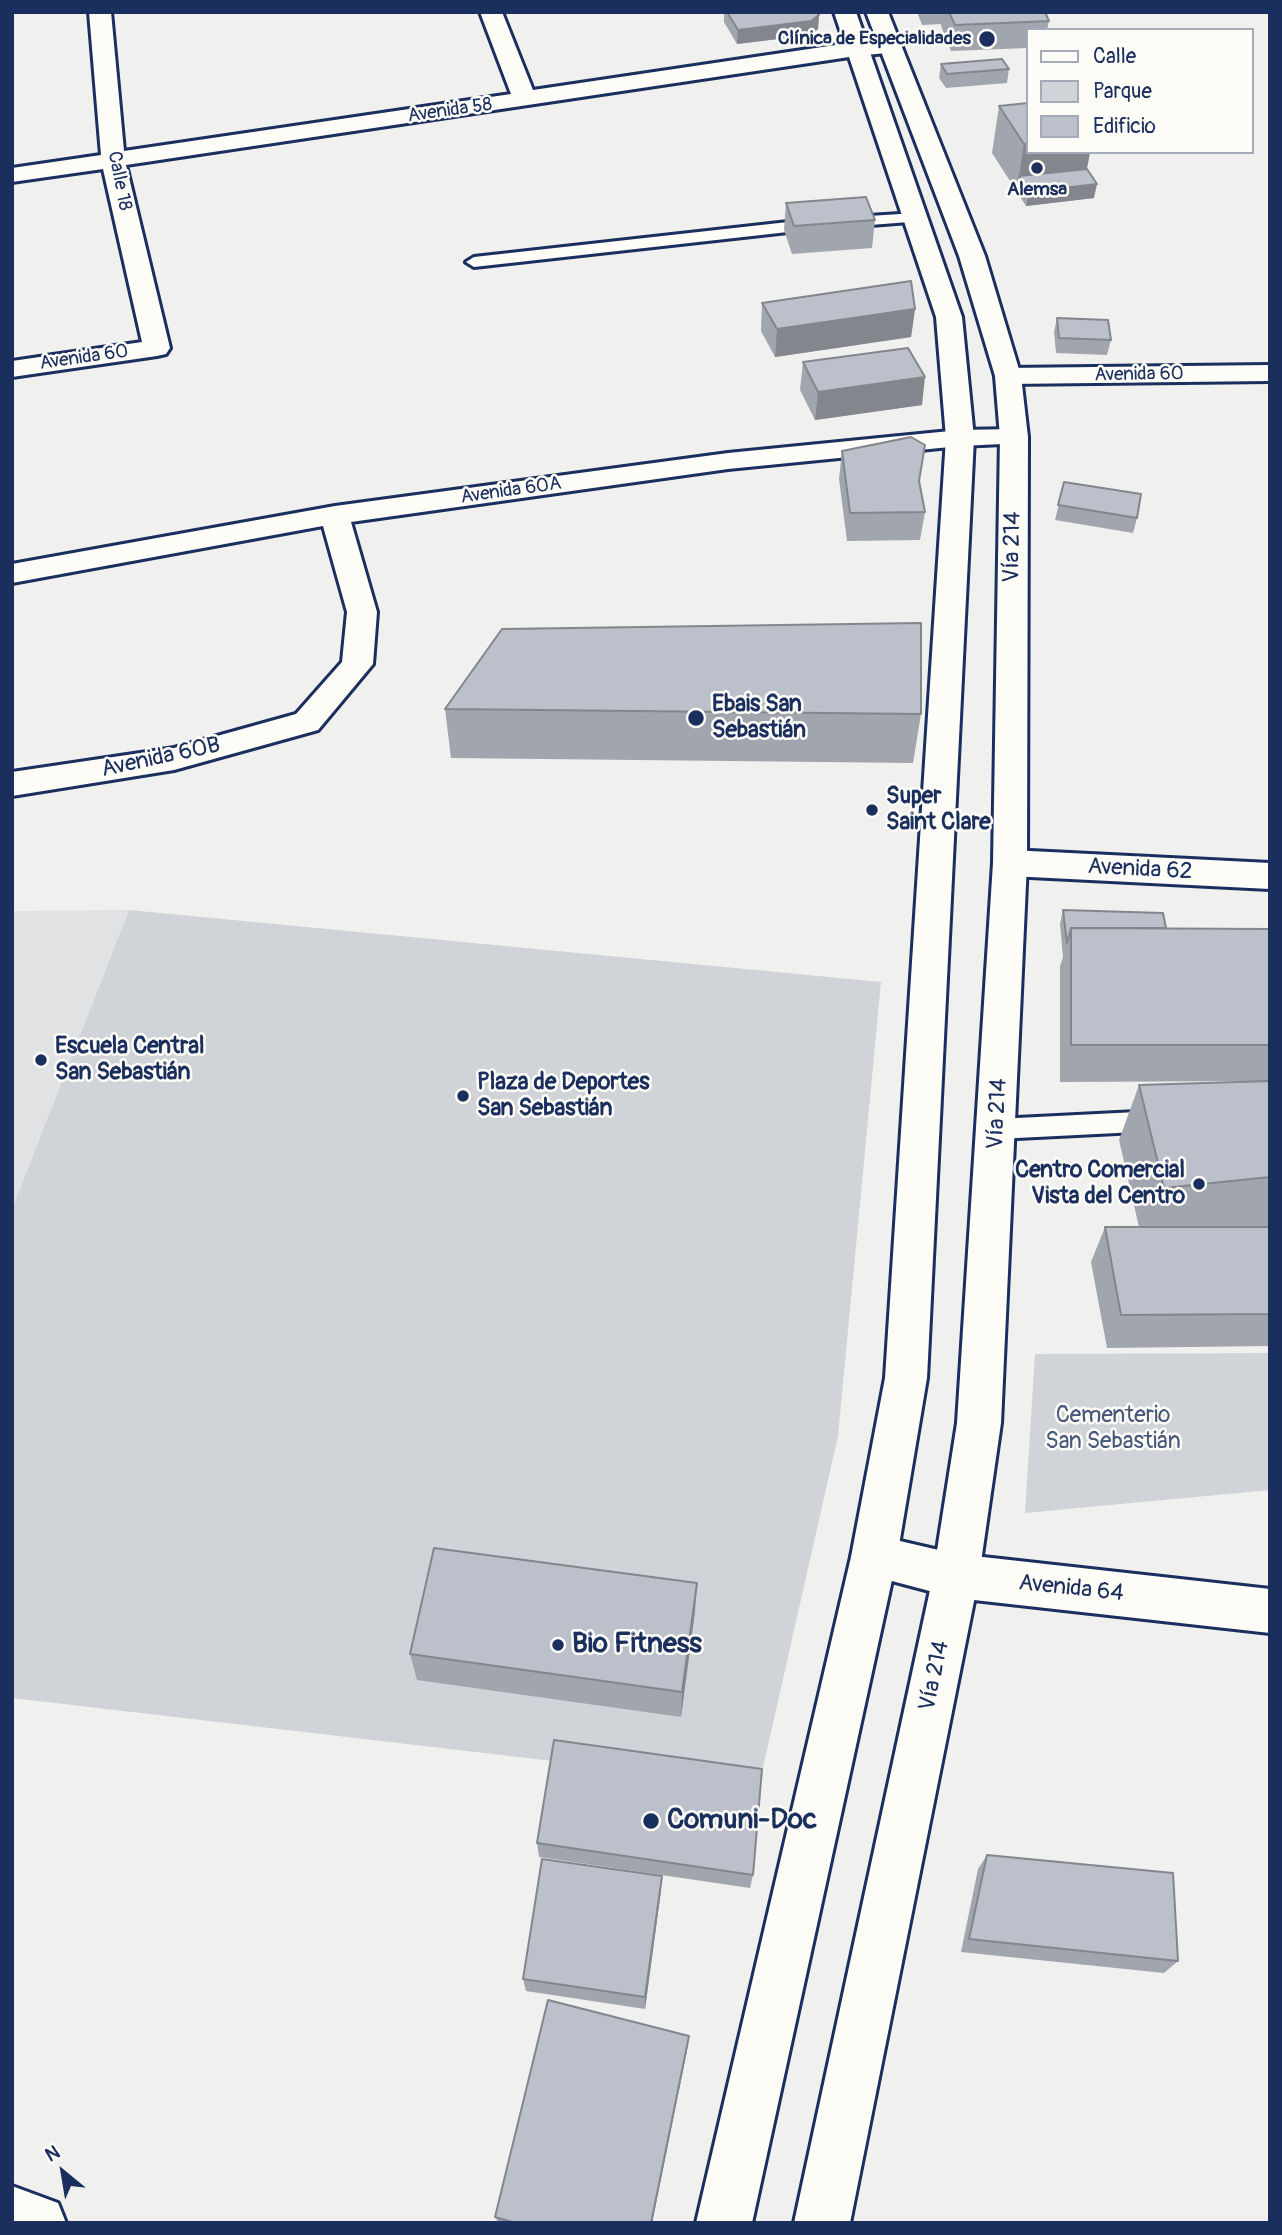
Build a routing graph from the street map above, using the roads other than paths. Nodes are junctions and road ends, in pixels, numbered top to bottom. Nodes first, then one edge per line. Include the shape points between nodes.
1 (100, 12) edge
2 (491, 12) edge
3 (845, 12) edge
4 (874, 36) edge
5 (525, 100) junction
6 (113, 161) junction
7 (12, 174) edge
8 (916, 218) junction
9 (474, 262) dead end
10 (157, 348) joint
11 (12, 369) edge
12 (1270, 373) edge
13 (1008, 376) junction
14 (1014, 437) junction
15 (960, 438) junction
16 (335, 516) junction
17 (12, 574) edge
18 (12, 784) edge
19 (1010, 863) junction
20 (1270, 876) edge
21 (1174, 1120) edge
22 (997, 1129) junction
23 (874, 1557) junction
24 (956, 1576) junction
25 (1270, 1611) edge
26 (12, 2214) edge
27 (38, 2223) edge
28 (724, 2223) edge
29 (822, 2223) edge

1 - 6 main road, Calle 18
2 - 5 main road
3 - 4 main road, Vía 214
4 - 5 main road, Avenida 58
4 - 8 main road, Vía 214
4 - 13 main road, Vía 214 via 972,256
5 - 6 main road, Avenida 58
6 - 7 main road, Avenida 58
6 - 10 main road, Calle 18
8 - 9 lane via 806,225
8 - 15 main road, Vía 214 via 949,317
10 - 11 main road, Avenida 60
12 - 13 main road, Avenida 60
13 - 14 main road, Vía 214
14 - 15 main road, Avenida 60A
14 - 19 main road, Vía 214
15 - 16 main road, Avenida 60A via 728,461
15 - 23 main road, Vía 214 via 906,1378
16 - 17 main road, Avenida 60A
16 - 18 main road, Avenida 60B via 362,612 358,664 307,722 174,759
19 - 20 main road, Avenida 62
19 - 22 main road, Vía 214
21 - 22 lane
22 - 24 main road, Vía 214 via 979,1423
23 - 24 main road, Avenida 64
23 - 28 main road, Vía 214
24 - 25 main road, Avenida 64
24 - 29 main road, Vía 214
26 - 27 main road

